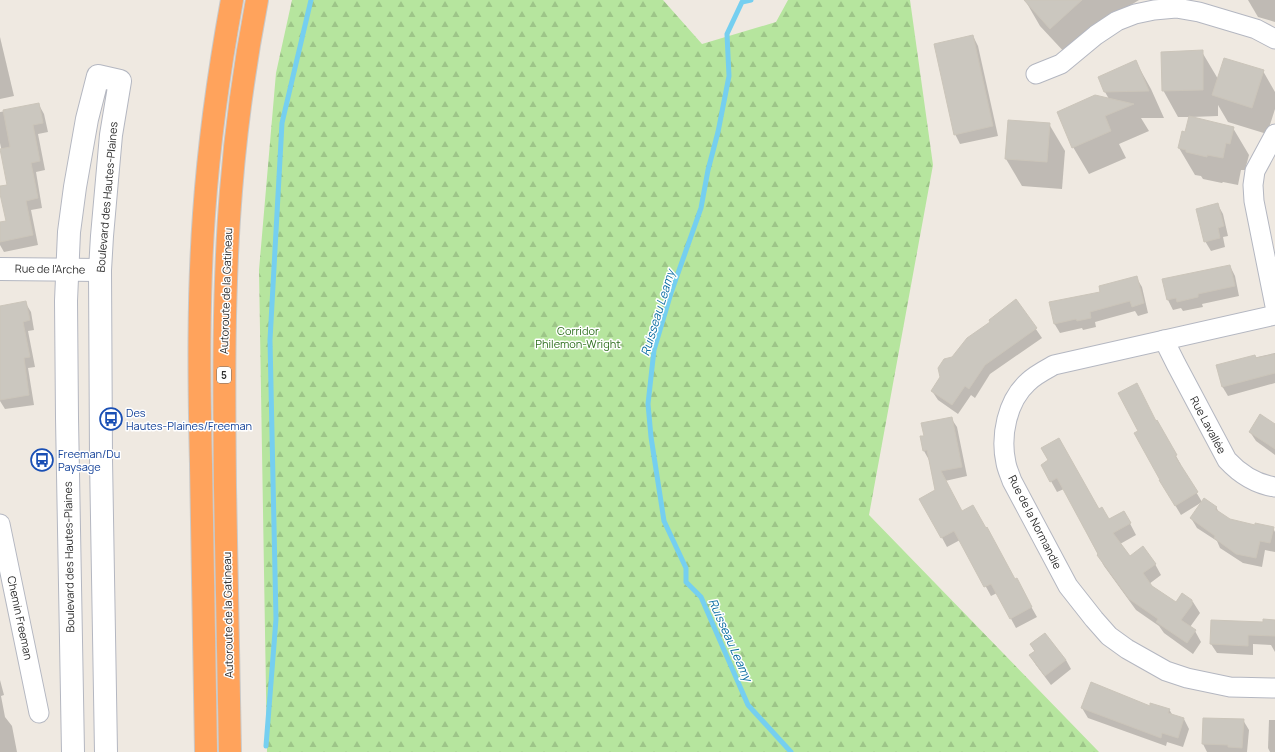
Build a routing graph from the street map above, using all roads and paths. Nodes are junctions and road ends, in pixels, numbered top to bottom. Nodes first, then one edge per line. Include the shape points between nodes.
1 (232, 0) edge
2 (257, 0) edge
3 (1275, 39) edge
4 (1036, 74) dead end
5 (1275, 134) edge
6 (0, 269) edge
7 (68, 270) junction
8 (100, 270) junction
9 (1275, 306) edge
10 (1275, 315) edge
11 (1164, 340) junction
12 (1275, 487) edge
13 (0, 524) edge
14 (1275, 688) edge
15 (39, 713) dead end
16 (73, 752) edge
17 (106, 752) edge
18 (206, 752) edge
19 (230, 752) edge

1 - 18 highway via 212,127 200,280 199,390
2 - 19 highway, Autoroute de la Gatineau / 5 via 237,127 226,280 224,415
3 - 4 street via 1256,29 1198,12 1176,8 1154,10 1117,21 1061,64
5 - 9 street via 1255,170 1253,185
6 - 7 street, Rue de l'Arche
7 - 8 street, Rue de l'Arche
7 - 8 street, Boulevard des Hautes-Plaines via 80,153 98,76 120,81 111,135
7 - 16 street, Boulevard des Hautes-Plaines via 67,410
8 - 17 street, Boulevard des Hautes-Plaines
10 - 11 street, Rue de la Normandie
11 - 12 street, Rue Lavallée via 1227,460 1238,472 1252,480
11 - 14 street, Rue de la Normandie via 1054,365 1027,382 1009,411 1005,428 1006,464 1012,481 1068,586 1109,636 1146,661 1187,678 1230,687
13 - 15 street, Chemin Freeman

